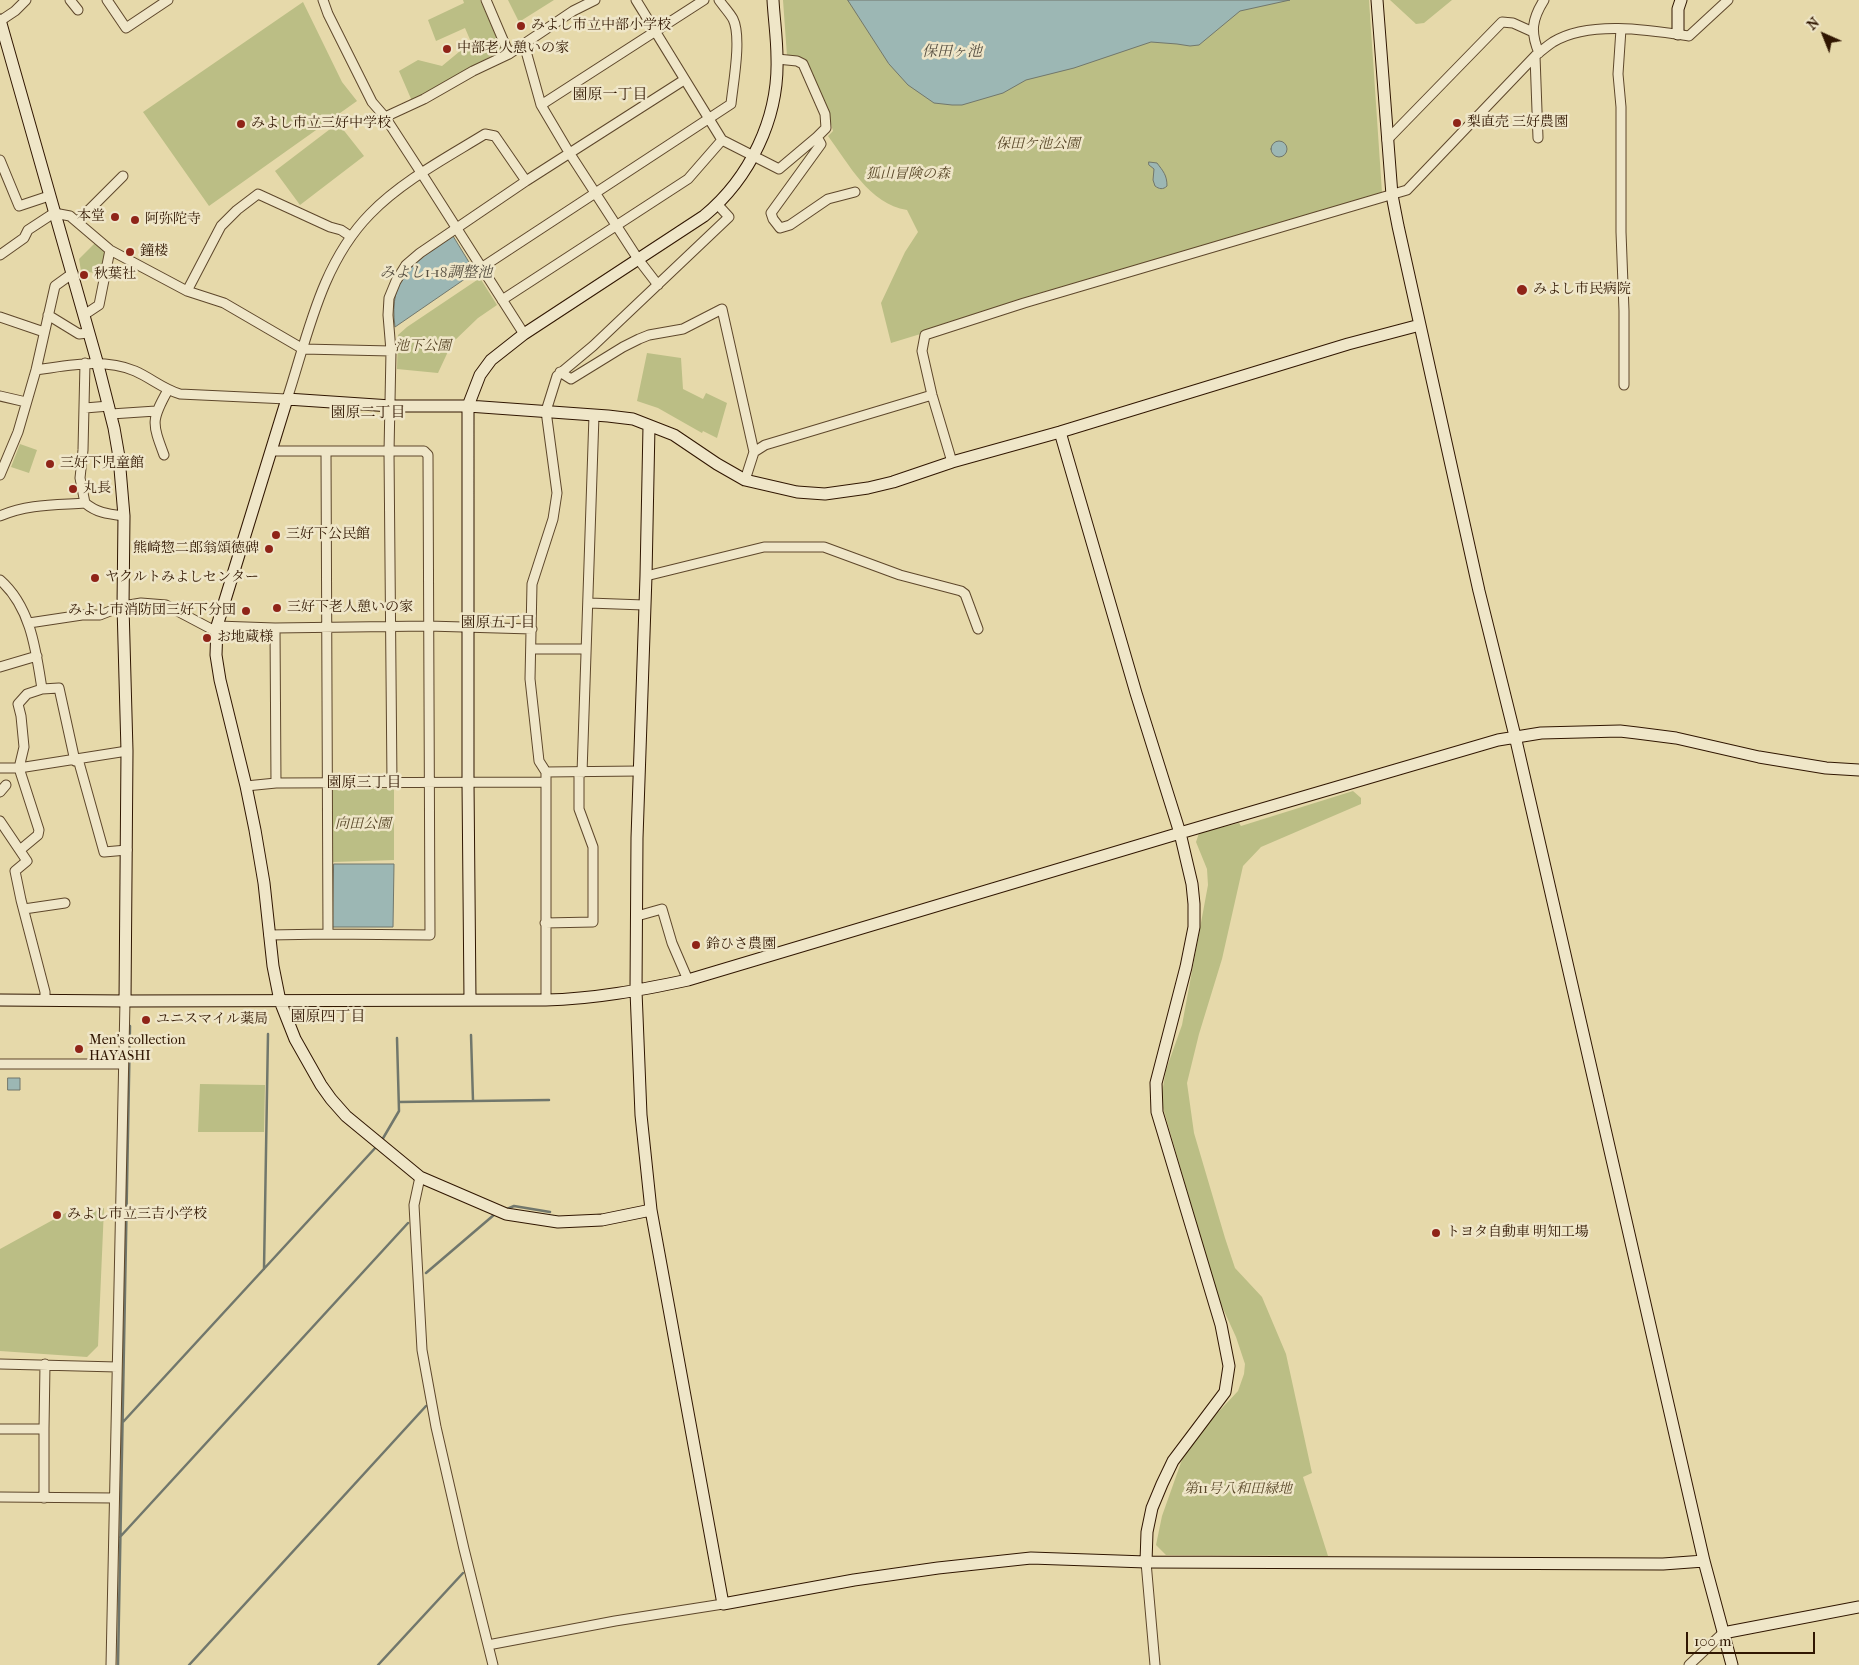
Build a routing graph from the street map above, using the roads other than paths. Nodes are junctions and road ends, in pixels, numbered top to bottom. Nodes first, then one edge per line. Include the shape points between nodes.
1 (26, 0) edge
2 (70, 0) edge
3 (108, 0) edge
4 (168, 0) edge
5 (324, 0) edge
6 (486, 0) edge
7 (595, 0) edge
8 (636, 0) edge
9 (704, 0) edge
10 (719, 0) edge
11 (773, 0) edge
12 (1377, 0) edge
13 (1544, 0) edge
14 (1681, 0) edge
15 (1728, 0) edge
16 (78, 10) dead end
17 (0, 21) edge
18 (1621, 29) junction
19 (654, 31) junction
20 (1533, 32) junction
21 (1678, 34) junction
22 (2, 36) edge
23 (524, 44) junction
24 (508, 54) junction
25 (1537, 54) junction
26 (778, 59) junction
27 (684, 80) junction
28 (541, 105) junction
29 (385, 118) junction
30 (710, 119) junction
31 (817, 137) junction
32 (1538, 138) dead end
33 (722, 140) junction
34 (1387, 140) junction
35 (570, 154) junction
36 (754, 156) junction
37 (0, 160) edge
38 (422, 174) junction
39 (123, 176) dead end
40 (526, 181) junction
41 (855, 192) dead end
42 (596, 193) junction
43 (1392, 195) junction
44 (49, 196) junction
45 (718, 205) junction
46 (54, 212) junction
47 (78, 221) junction
48 (617, 225) junction
49 (456, 228) junction
50 (350, 236) junction
51 (110, 250) junction
52 (1, 253) edge
53 (638, 259) junction
54 (481, 268) junction
55 (72, 273) junction
56 (658, 285) junction
57 (187, 291) junction
58 (502, 300) junction
59 (48, 315) junction
60 (84, 315) junction
61 (0, 318) edge
62 (1420, 325) junction
63 (44, 332) junction
64 (88, 333) junction
65 (524, 334) junction
66 (303, 349) junction
67 (391, 351) junction
68 (85, 363) junction
69 (98, 365) junction
70 (36, 370) junction
71 (560, 372) junction
72 (1624, 385) dead end
73 (168, 390) junction
74 (932, 395) junction
75 (0, 396) edge
76 (287, 399) junction
77 (26, 402) junction
78 (391, 406) junction
79 (468, 406) junction
80 (85, 408) junction
81 (110, 410) junction
82 (156, 411) junction
83 (546, 411) junction
84 (594, 415) junction
85 (649, 426) junction
86 (1060, 432) junction
87 (271, 451) junction
88 (326, 452) junction
89 (389, 452) junction
90 (754, 452) junction
91 (164, 455) dead end
92 (952, 462) junction
93 (0, 475) edge
94 (745, 480) junction
95 (84, 503) junction
96 (0, 516) edge
97 (124, 516) junction
98 (646, 576) junction
99 (0, 580) edge
100 (589, 603) junction
101 (644, 605) junction
102 (123, 606) junction
103 (29, 623) junction
104 (390, 626) junction
105 (428, 626) junction
106 (327, 627) junction
107 (275, 628) junction
108 (469, 628) junction
109 (217, 629) junction
110 (532, 629) junction
111 (978, 629) dead end
112 (531, 649) junction
113 (586, 649) junction
114 (37, 656) junction
115 (0, 667) edge
116 (42, 689) junction
117 (1515, 736) junction
118 (127, 751) junction
119 (76, 760) junction
120 (0, 768) edge
121 (19, 768) junction
122 (1859, 770) edge
123 (639, 771) junction
124 (546, 772) junction
125 (581, 773) junction
126 (545, 782) junction
127 (276, 783) junction
128 (392, 783) junction
129 (428, 783) junction
130 (468, 783) junction
131 (328, 784) junction
132 (246, 786) junction
133 (0, 821) edge
134 (1180, 833) junction
135 (20, 850) junction
136 (127, 850) junction
137 (65, 903) dead end
138 (24, 909) junction
139 (637, 916) junction
140 (545, 923) junction
141 (328, 934) junction
142 (269, 935) junction
143 (688, 980) junction
144 (636, 991) junction
145 (0, 1000) edge
146 (45, 1000) junction
147 (470, 1000) junction
148 (546, 1000) junction
149 (125, 1001) junction
150 (280, 1001) junction
151 (0, 1064) edge
152 (123, 1064) junction
153 (420, 1177) junction
154 (651, 1210) junction
155 (0, 1364) edge
156 (45, 1364) junction
157 (117, 1367) junction
158 (44, 1429) junction
159 (0, 1430) edge
160 (0, 1497) edge
161 (44, 1498) junction
162 (114, 1498) junction
163 (1704, 1561) junction
164 (1146, 1562) junction
165 (722, 1604) junction
166 (1859, 1607) edge
167 (1723, 1632) junction
168 (488, 1645) junction
169 (111, 1665) edge
170 (493, 1665) edge
171 (1155, 1665) edge
172 (1689, 1665) edge
173 (1732, 1665) edge

1 - 17 street
2 - 16 street
3 - 4 street via 126,28
5 - 29 street via 362,83
6 - 24 street
7 - 23 street
8 - 19 street
9 - 19 street
10 - 30 street via 733,20 737,58 731,104
11 - 26 street
12 - 34 street
13 - 20 street via 1533,23
14 - 21 street
15 - 21 street via 1689,36
17 - 22 street
18 - 21 street
18 - 25 street via 1582,31 1554,41
18 - 72 street via 1618,74
19 - 27 street
19 - 28 street
20 - 25 street
20 - 34 street via 1502,22
22 - 44 street
23 - 24 street
23 - 28 street
24 - 29 street
25 - 32 street
25 - 43 street via 1407,190
26 - 31 street via 804,64 825,114 826,128
26 - 36 street via 774,99
27 - 30 street
27 - 35 street
28 - 35 street
29 - 38 street
30 - 33 street
30 - 42 street
31 - 36 street via 778,169
31 - 41 street via 821,144 779,200 771,213 773,219 780,228 790,226 828,199
33 - 36 street
33 - 48 street via 688,179
34 - 43 street
35 - 40 street
35 - 42 street
36 - 45 street
37 - 44 street via 19,206
38 - 40 street via 489,134 495,136
38 - 49 street
38 - 50 street via 370,213
39 - 47 street
40 - 49 street
42 - 48 street
42 - 54 street
43 - 62 street
43 - 74 street via 925,335 922,351
44 - 46 street
45 - 53 street
45 - 56 street via 729,217
46 - 47 street
46 - 52 street
46 - 55 street
47 - 51 street
48 - 53 street
48 - 58 street
49 - 54 street
49 - 67 street via 406,265 396,281 388,315
50 - 57 street via 258,194 221,226
50 - 66 street via 330,270
51 - 57 street
51 - 60 street via 99,305
53 - 56 street
53 - 65 street
54 - 58 street
55 - 59 street via 55,286
55 - 60 street
56 - 71 street
57 - 66 street via 224,303
58 - 65 street
59 - 63 street
59 - 64 street via 80,334
60 - 64 street
61 - 63 street
62 - 86 street
62 - 117 street
63 - 70 street
64 - 69 street
65 - 79 street via 490,360 480,375
66 - 67 street
66 - 76 street
67 - 78 street
68 - 69 street
68 - 70 street
68 - 80 street
69 - 73 street via 134,370
69 - 81 street
70 - 77 street
71 - 83 street
71 - 90 street via 571,379 639,339 682,329 722,309
73 - 76 street via 188,395
73 - 82 street
74 - 90 street via 765,445
74 - 92 street
75 - 77 street
76 - 78 street
76 - 87 street
77 - 93 street via 18,432
78 - 79 street
78 - 89 street
79 - 83 street
79 - 108 street
80 - 81 street
80 - 95 street via 80,478
81 - 82 street
81 - 97 street via 120,457
82 - 91 street via 156,435
83 - 84 street
83 - 110 street via 557,493 553,519 532,584
84 - 85 street via 632,419
84 - 100 street
85 - 94 street via 674,435
85 - 98 street
86 - 92 street
86 - 134 street
87 - 88 street
87 - 109 street
88 - 89 street
88 - 106 street
89 - 104 street
89 - 105 street via 424,451 428,455
90 - 94 street
92 - 94 street via 893,482 839,493 797,492
95 - 96 street via 42,505
95 - 97 street via 106,514
97 - 102 street
98 - 101 street
98 - 111 street via 764,547 824,547 883,570 961,591
99 - 103 street via 11,590
100 - 101 street
100 - 113 street
101 - 123 street
102 - 103 street via 100,615 82,614
102 - 109 street via 141,603 166,605
102 - 118 street
103 - 114 street
104 - 105 street
104 - 106 street
104 - 128 street
105 - 108 street
105 - 129 street
106 - 107 street
106 - 131 street
107 - 109 street
107 - 127 street
108 - 110 street
108 - 130 street
109 - 132 street via 216,655 220,680
110 - 112 street
112 - 113 street
112 - 124 street via 530,678 539,761
113 - 125 street
114 - 115 street
114 - 116 street
116 - 119 street via 59,688
116 - 121 street via 27,694 18,704 24,747
117 - 122 street via 1620,731 1676,738 1826,768
117 - 134 street
117 - 163 street
118 - 119 street
118 - 136 street
119 - 121 street
119 - 136 street via 104,852
120 - 121 street
121 - 135 street via 38,830 38,835
123 - 125 street
123 - 139 street
124 - 125 street
124 - 126 street
125 - 140 street via 579,810 593,846 593,922
126 - 130 street
126 - 140 street
127 - 131 street
127 - 132 street
128 - 129 street
128 - 131 street
129 - 130 street
129 - 141 street via 430,935
130 - 147 street
131 - 141 street
132 - 142 street via 264,883
133 - 135 street
134 - 143 street
134 - 164 street via 1192,884 1194,927 1156,1083 1157,1112 1222,1325 1229,1366 1225,1392 1173,1461 1162,1484 1147,1532
135 - 138 street via 27,861 15,871
136 - 149 street
137 - 138 street
138 - 146 street
139 - 143 street via 662,909 672,944
139 - 144 street
140 - 148 street
141 - 142 street
142 - 150 street
143 - 144 street
144 - 148 street
144 - 154 street via 641,1115
145 - 146 street
146 - 149 street
147 - 148 street
147 - 150 street
149 - 150 street
149 - 152 street
150 - 153 street via 295,1039 331,1099 346,1116
151 - 152 street
152 - 157 street
153 - 154 street via 506,1214 558,1222 602,1220
153 - 168 street via 414,1204 422,1350 436,1427
154 - 165 street
155 - 156 street
156 - 157 street
156 - 158 street
157 - 162 street
158 - 159 street
158 - 161 street
160 - 161 street
161 - 162 street
162 - 169 street
163 - 164 street via 1663,1564
163 - 167 street
164 - 165 street via 1031,1558 882,1576
164 - 171 street
165 - 168 street
166 - 167 street
167 - 172 street
167 - 173 street
168 - 170 street

